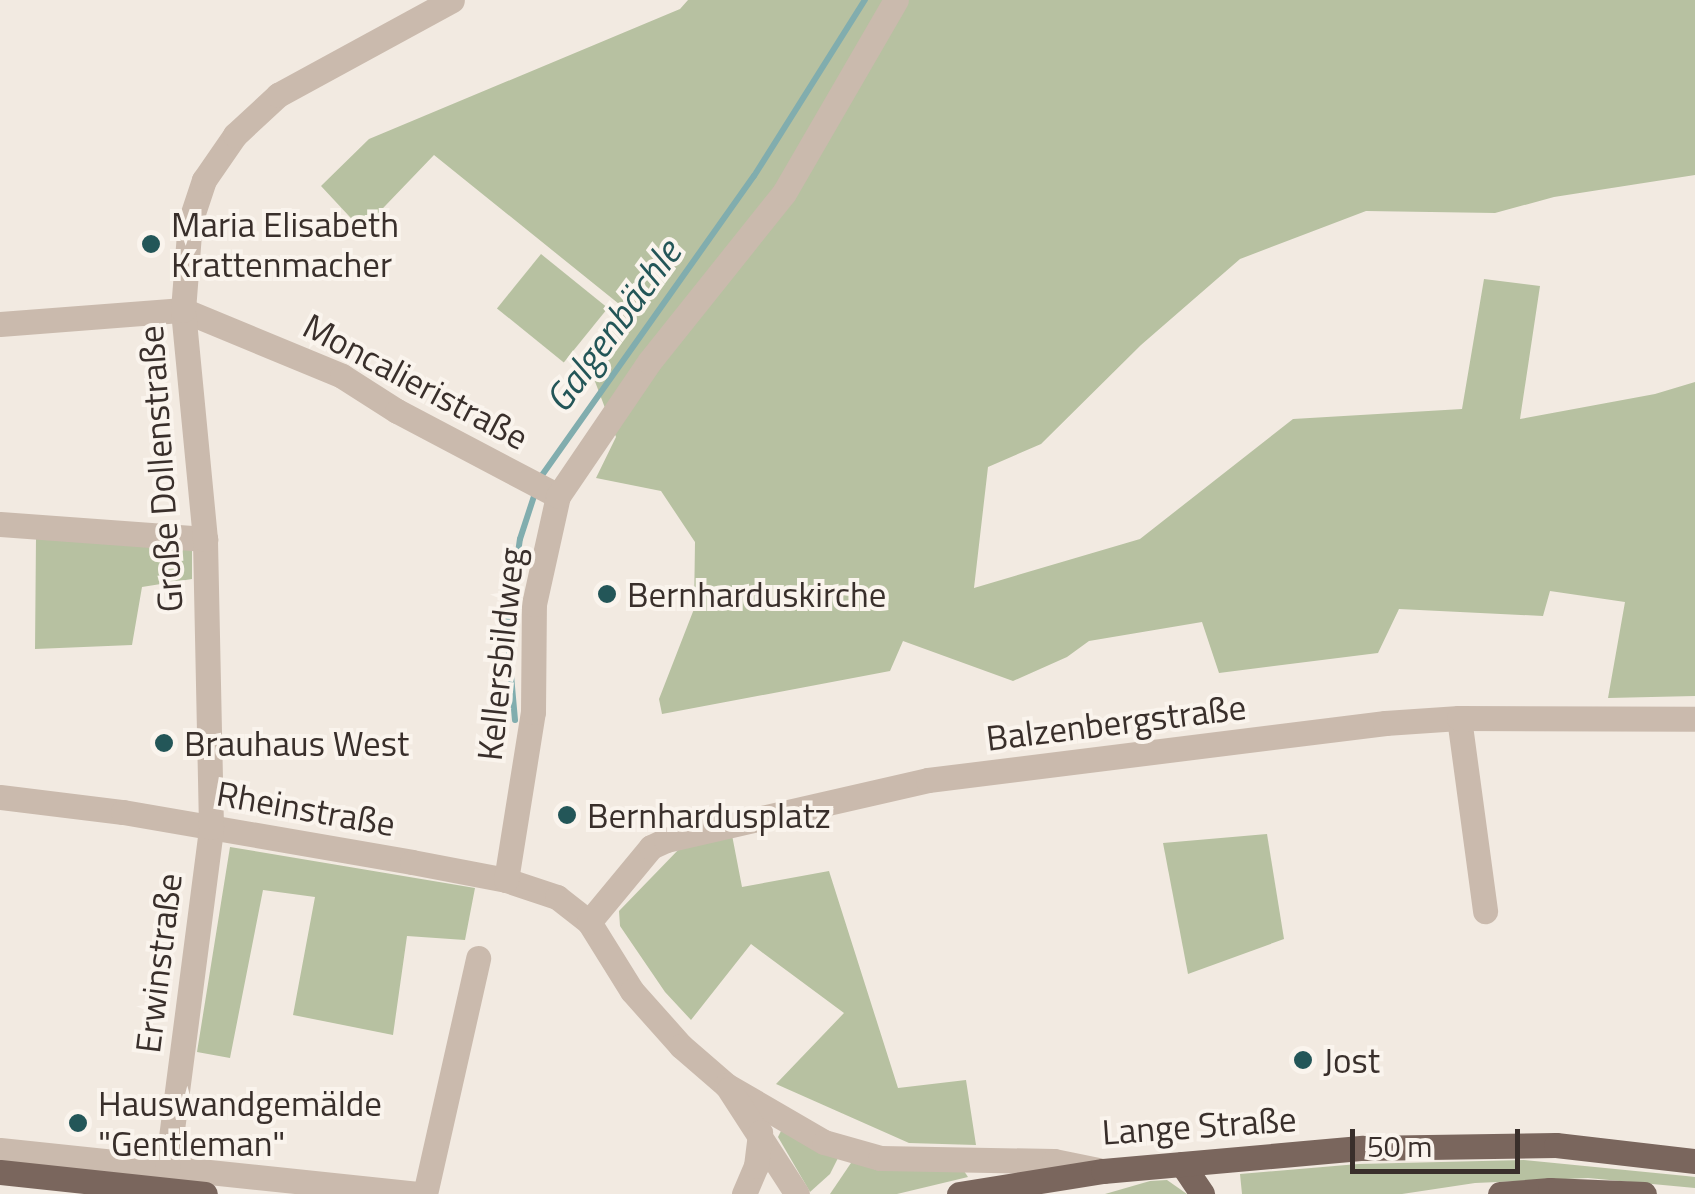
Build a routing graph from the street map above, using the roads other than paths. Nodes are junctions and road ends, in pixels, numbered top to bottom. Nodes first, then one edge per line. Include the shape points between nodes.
1 (452, 0) edge
2 (896, 0) edge
3 (183, 310) junction
4 (0, 324) edge
5 (544, 489) junction
6 (0, 524) edge
7 (205, 538) junction
8 (1459, 718) junction
9 (1695, 719) edge
10 (0, 797) edge
11 (210, 827) junction
12 (506, 880) junction
13 (1485, 911) dead end
14 (588, 922) junction
15 (478, 958) dead end
16 (726, 1084) junction
17 (760, 1132) junction
18 (0, 1150) edge
19 (1695, 1161) edge
20 (1182, 1164) junction
21 (167, 1168) junction
22 (1103, 1171) junction
23 (0, 1172) edge
24 (205, 1194) edge
25 (416, 1194) edge
26 (425, 1194) edge
27 (744, 1194) edge
28 (796, 1194) edge
29 (959, 1194) edge
30 (1078, 1194) edge
31 (1202, 1194) edge
32 (1500, 1194) edge
33 (1644, 1194) edge

1 - 3 street, Große Dollenstraße via 278,95 236,135 204,180 190,222
2 - 5 street, Kellersbildweg via 784,193
3 - 4 street
3 - 5 street, Moncalieristraße via 342,376
3 - 7 street, Große Dollenstraße
5 - 12 street, Kellersbildweg via 533,712
6 - 7 street
7 - 11 street, Große Dollenstraße
8 - 9 street, Balzenbergstraße
8 - 13 street
8 - 14 street, Balzenbergstraße via 928,780 701,831 650,847
10 - 11 street, Rheinstraße
11 - 12 street, Rheinstraße
11 - 21 street, Erwinstraße
12 - 14 street, Rheinstraße via 557,897
14 - 16 street, Lange Straße via 648,1012
15 - 26 street
16 - 17 street, Lange Straße
16 - 22 street, Lange Straße via 824,1142 859,1153 923,1161 1054,1161
17 - 27 street
17 - 28 street, Lange Straße
18 - 21 street
19 - 20 main road, Lange Straße via 1512,1143
20 - 22 main road, Lange Straße
20 - 31 main road
21 - 25 street
22 - 29 main road
22 - 30 main road
23 - 24 main road
32 - 33 main road

